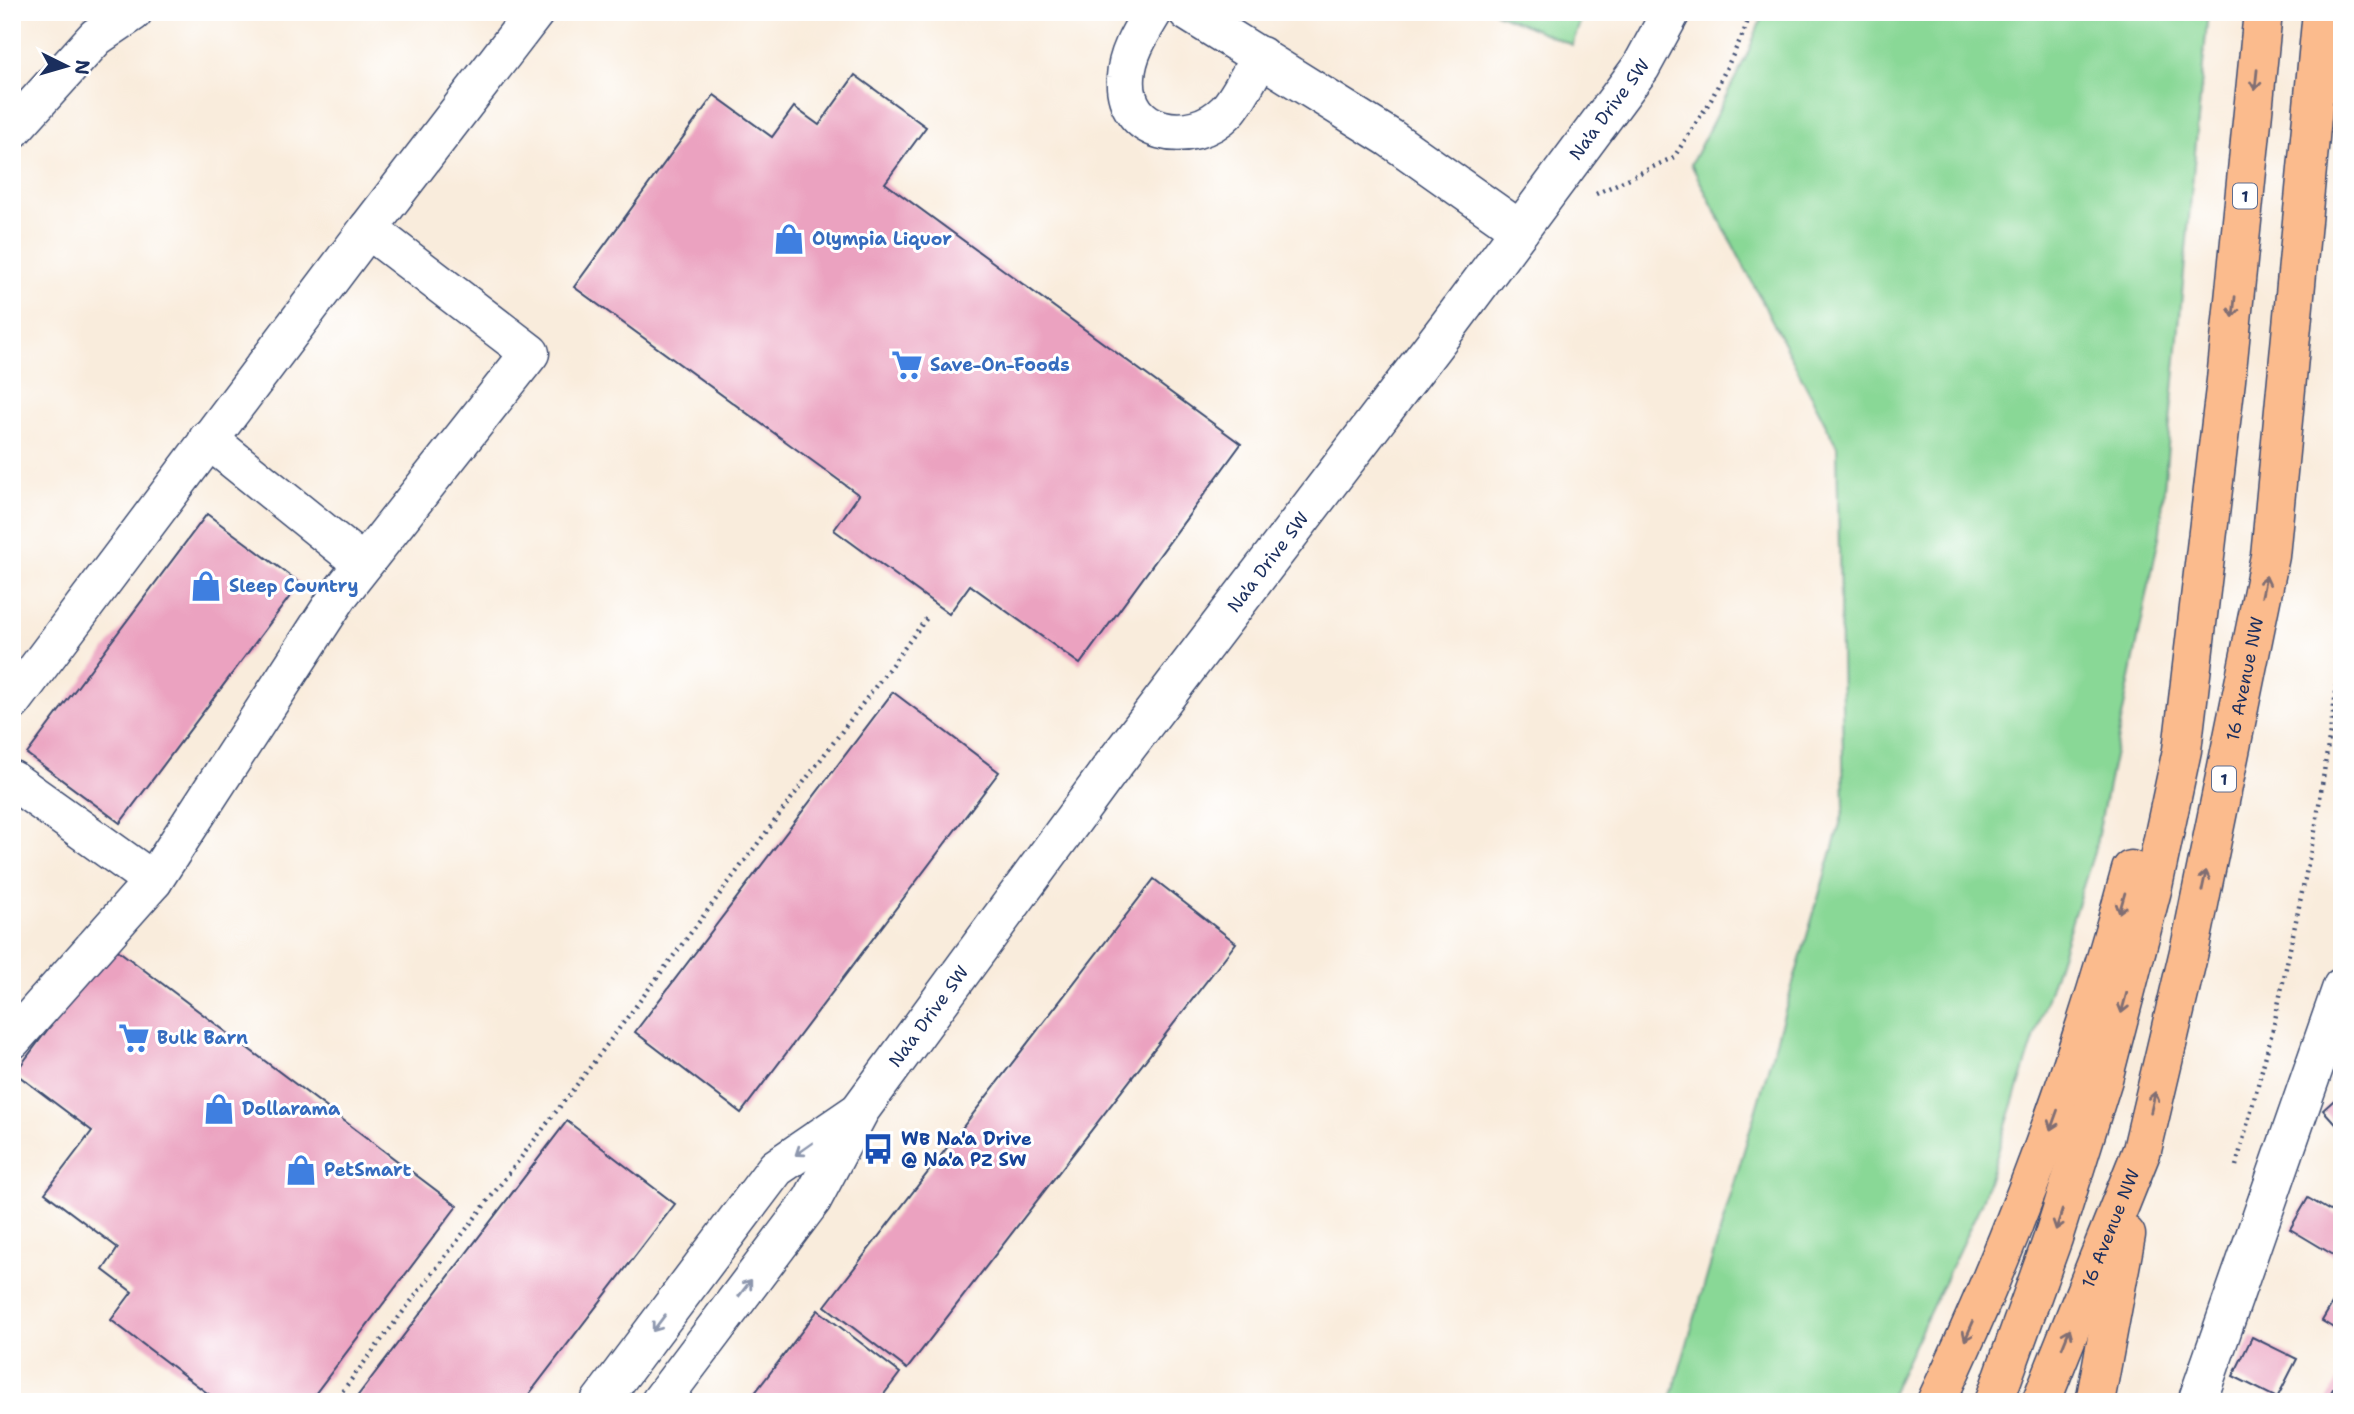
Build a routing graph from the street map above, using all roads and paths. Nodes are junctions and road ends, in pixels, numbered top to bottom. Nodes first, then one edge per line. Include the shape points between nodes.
1 (133, 12) edge
2 (535, 12) edge
3 (1153, 12) edge
4 (1188, 12) edge
5 (1671, 12) edge
6 (1751, 12) edge
7 (2263, 12) edge
8 (2322, 12) edge
9 (1261, 56) junction
10 (12, 130) edge
11 (1674, 157) dead end
12 (368, 229) junction
13 (1520, 230) junction
14 (2226, 380) junction
15 (208, 439) junction
16 (363, 564) junction
17 (929, 615) dead end
18 (2342, 653) edge
19 (12, 702) edge
20 (12, 780) edge
21 (153, 881) junction
22 (2341, 992) edge
23 (12, 1040) edge
24 (860, 1110) junction
25 (2142, 1150) junction
26 (2234, 1172) dead end
27 (334, 1402) edge
28 (600, 1402) edge
29 (660, 1402) edge
30 (1936, 1402) edge
31 (1994, 1402) edge
32 (2041, 1402) edge
33 (2095, 1402) edge
34 (2197, 1402) edge

1 - 10 street via 96,37
2 - 12 street
3 - 9 street via 1134,44 1126,77 1129,100 1139,117 1156,129 1176,133 1200,129 1227,111
4 - 9 street
5 - 13 street, Na'a Drive SW via 1641,67
6 - 11 path via 1711,100
7 -> 14 highway, 1
25 -> 8 highway, 16 Avenue NW / 1 via 2191,943 2270,556
9 - 13 street via 1390,138
12 - 15 street
12 - 16 street via 530,353
13 - 24 street, Na'a Drive SW via 1114,764
14 -> 30 highway via 2162,747 2120,911 2032,1180
14 -> 31 highway, 1 via 2182,750 2156,874 2087,1134
15 - 16 street
15 - 19 street
16 - 21 street
17 - 27 path
18 - 26 path via 2315,831 2273,1029
20 - 21 street
21 - 23 street
22 - 34 street
24 -> 28 street, Na'a Drive SW via 776,1168
29 -> 24 street, Na'a Drive SW via 812,1200
32 -> 25 highway, 16 Avenue NW / 1
25 - 33 highway

